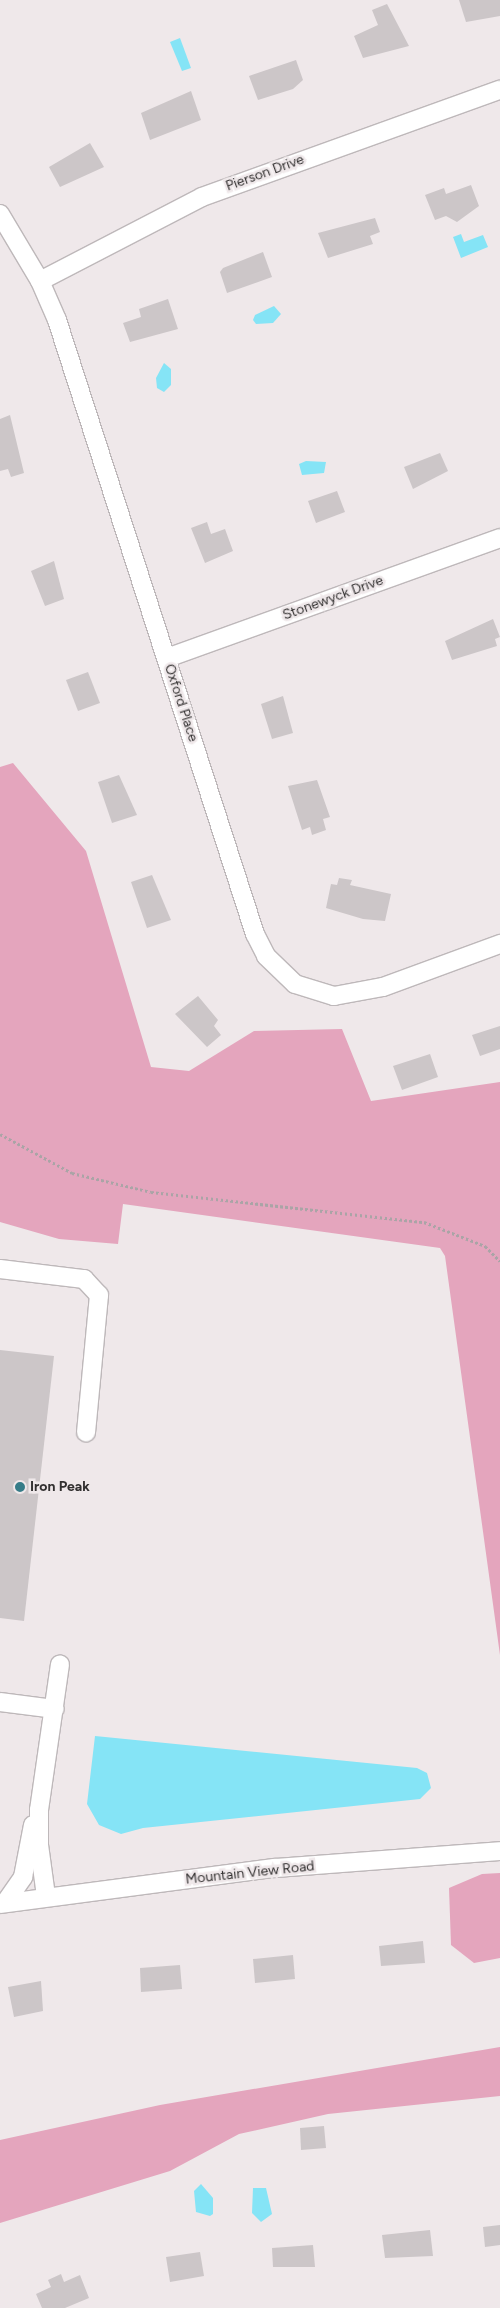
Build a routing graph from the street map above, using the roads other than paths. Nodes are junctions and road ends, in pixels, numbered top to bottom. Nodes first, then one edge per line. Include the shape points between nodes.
1 (500, 90) edge
2 (0, 214) edge
3 (40, 281) junction
4 (500, 538) edge
5 (167, 658) junction
6 (500, 944) edge
7 (0, 1269) edge
8 (86, 1432) dead end
9 (60, 1665) dead end
10 (0, 1702) edge
11 (55, 1709) junction
12 (39, 1810) junction
13 (500, 1851) edge
14 (46, 1896) junction
15 (3, 1903) edge

1 - 3 street, Pierson Drive via 202,197
2 - 3 street, Oxford Place
3 - 5 street, Oxford Place via 57,320
4 - 5 street, Stonewyck Drive
5 - 6 street, Oxford Place via 255,934 279,972 314,992 356,995
7 - 8 street via 84,1278 99,1295 101,1310
9 - 11 street
10 - 11 street
11 - 12 street
12 - 14 street via 39,1845
12 - 15 street via 28,1840 23,1877
13 - 14 street, Mountain View Road via 275,1868
14 - 15 street, Mountain View Road

